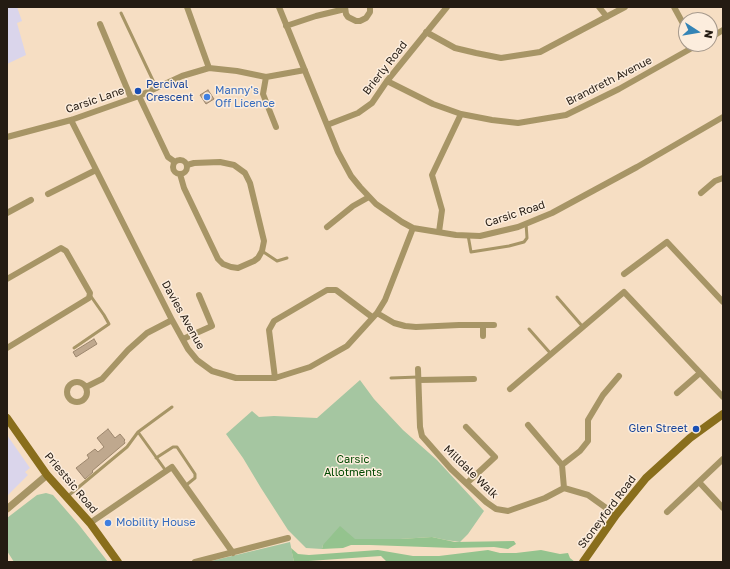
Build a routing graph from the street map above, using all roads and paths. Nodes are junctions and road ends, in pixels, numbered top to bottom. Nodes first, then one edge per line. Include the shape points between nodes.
1 (187, 7) edge
2 (279, 7) edge
3 (370, 7) edge
4 (447, 7) edge
5 (599, 7) edge
6 (625, 7) edge
7 (345, 8) edge
8 (121, 14) dead end
9 (607, 17) junction
10 (100, 24) dead end
11 (286, 26) junction
12 (426, 32) junction
13 (684, 52) edge
14 (209, 68) junction
15 (305, 70) junction
16 (266, 77) junction
17 (387, 81) junction
18 (157, 89) junction
19 (139, 96) junction
20 (131, 98) junction
21 (461, 114) junction
22 (723, 117) edge
23 (71, 120) junction
24 (327, 125) junction
25 (276, 127) dead end
26 (7, 137) edge
27 (175, 162) junction
28 (187, 165) junction
29 (96, 170) junction
30 (180, 174) junction
31 (723, 178) edge
32 (701, 193) dead end
33 (48, 194) dead end
34 (368, 197) junction
35 (31, 200) dead end
36 (7, 213) edge
37 (526, 223) junction
38 (327, 226) dead end
39 (414, 228) junction
40 (439, 232) junction
41 (468, 235) junction
42 (262, 251) junction
43 (287, 258) dead end
44 (624, 274) dead end
45 (7, 280) edge
46 (90, 295) junction
47 (199, 296) dead end
48 (557, 297) dead end
49 (723, 302) edge
50 (374, 315) junction
51 (172, 320) junction
52 (483, 325) junction
53 (494, 325) dead end
54 (583, 327) junction
55 (529, 329) dead end
56 (483, 336) dead end
57 (183, 339) junction
58 (7, 348) edge
59 (74, 348) dead end
60 (551, 354) junction
61 (418, 369) dead end
62 (700, 373) junction
63 (619, 376) dead end
64 (275, 378) junction
65 (391, 378) dead end
66 (419, 379) junction
67 (474, 379) dead end
68 (86, 387) dead end
69 (510, 389) dead end
70 (677, 393) dead end
71 (723, 397) edge
72 (172, 407) dead end
73 (723, 414) edge
74 (7, 418) edge
75 (528, 425) dead end
76 (466, 427) dead end
77 (138, 432) junction
78 (156, 458) junction
79 (723, 459) edge
80 (562, 465) junction
81 (166, 471) junction
82 (47, 475) junction
83 (699, 482) junction
84 (467, 483) junction
85 (185, 486) junction
86 (564, 488) junction
87 (66, 498) junction
88 (8, 506) edge
89 (723, 508) edge
90 (666, 512) dead end
91 (616, 515) junction
92 (90, 524) junction
93 (288, 538) dead end
94 (232, 553) junction
95 (118, 562) edge
96 (195, 562) edge
97 (583, 562) edge

1 - 14 street
2 - 11 street, Carsic Road
3 - 7 street via 369,16 360,21 352,20 346,14
4 - 12 street, Brierly Road
5 - 9 street
6 - 9 street
7 - 11 street
8 - 18 lane
9 - 12 street via 540,52 501,58 455,48
10 - 20 street
11 - 15 street, Carsic Road
12 - 17 street, Brierly Road
13 - 21 street, Brandreth Avenue via 619,90 566,114 518,123
14 - 16 street, Carsic Lane
14 - 18 street, Carsic Lane via 182,76
15 - 16 street, Carsic Lane
15 - 24 street, Carsic Road
16 - 25 street via 263,94
17 - 21 street, Brandreth Avenue via 433,104
17 - 24 street, Brierly Road via 372,102 358,113
18 - 19 street, Carsic Lane
19 - 20 street, Carsic Lane
19 - 27 street via 168,157
20 - 23 street, Carsic Lane
21 - 40 street via 432,175 442,210
22 - 37 street, Carsic Road via 552,213
23 - 26 street, Carsic Lane
23 - 29 street, Davies Avenue
24 - 34 street, Carsic Road via 351,176
27 - 28 street via 182,160
27 - 30 street via 173,170
28 - 30 street via 186,170
28 - 42 street via 220,162 234,165 245,173 250,183 264,241
29 - 33 street
29 - 51 street, Davies Avenue
30 - 42 street via 184,188 218,259 223,264 238,268 254,261
31 - 32 street via 715,181
34 - 38 street
34 - 39 street, Carsic Road
35 - 36 street
37 - 41 street, Carsic Road via 480,236
37 - 41 lane via 527,238 524,242 509,246 471,252
39 - 40 street, Carsic Road
39 - 50 street, Davies Avenue via 387,294
40 - 41 street, Carsic Road
42 - 43 lane via 277,261
44 - 49 street via 667,242
45 - 46 street via 61,248 66,251
46 - 58 street
46 - 59 lane via 109,324
47 - 57 street via 212,326
48 - 54 lane
50 - 52 street via 405,326
50 - 64 street, Davies Avenue via 347,346 310,367
50 - 64 street via 336,290 328,290 274,321 269,330
51 - 57 street, Davies Avenue
51 - 68 street via 147,334 128,350 102,379
52 - 53 street
52 - 56 street
54 - 60 street
54 - 62 street via 624,292
55 - 60 lane
57 - 64 street, Davies Avenue via 197,360 212,371 236,378
60 - 69 street
61 - 66 street, Milldale Walk
62 - 70 street
62 - 71 street
63 - 80 street via 603,395 588,420 588,441
65 - 66 lane
66 - 67 street
66 - 84 street, Milldale Walk via 422,436
72 - 77 lane
73 - 91 main road, Stoneyford Road via 690,438 651,473
74 - 82 main road, Priestsic Road
75 - 80 street
76 - 84 street via 495,457
77 - 78 lane
77 - 87 lane via 127,447
78 - 81 lane
78 - 85 lane via 177,447 195,474 195,478
79 - 83 street
80 - 86 street
81 - 85 street via 172,467
81 - 92 street
82 - 87 main road, Priestsic Road
82 - 88 street
83 - 89 street
83 - 90 street
84 - 86 street, Milldale Walk via 496,509 508,511 545,498
85 - 94 street
86 - 91 street via 588,496
87 - 92 main road, Priestsic Road
91 - 97 main road, Stoneyford Road
92 - 95 main road, Priestsic Road
93 - 94 street
94 - 96 street

